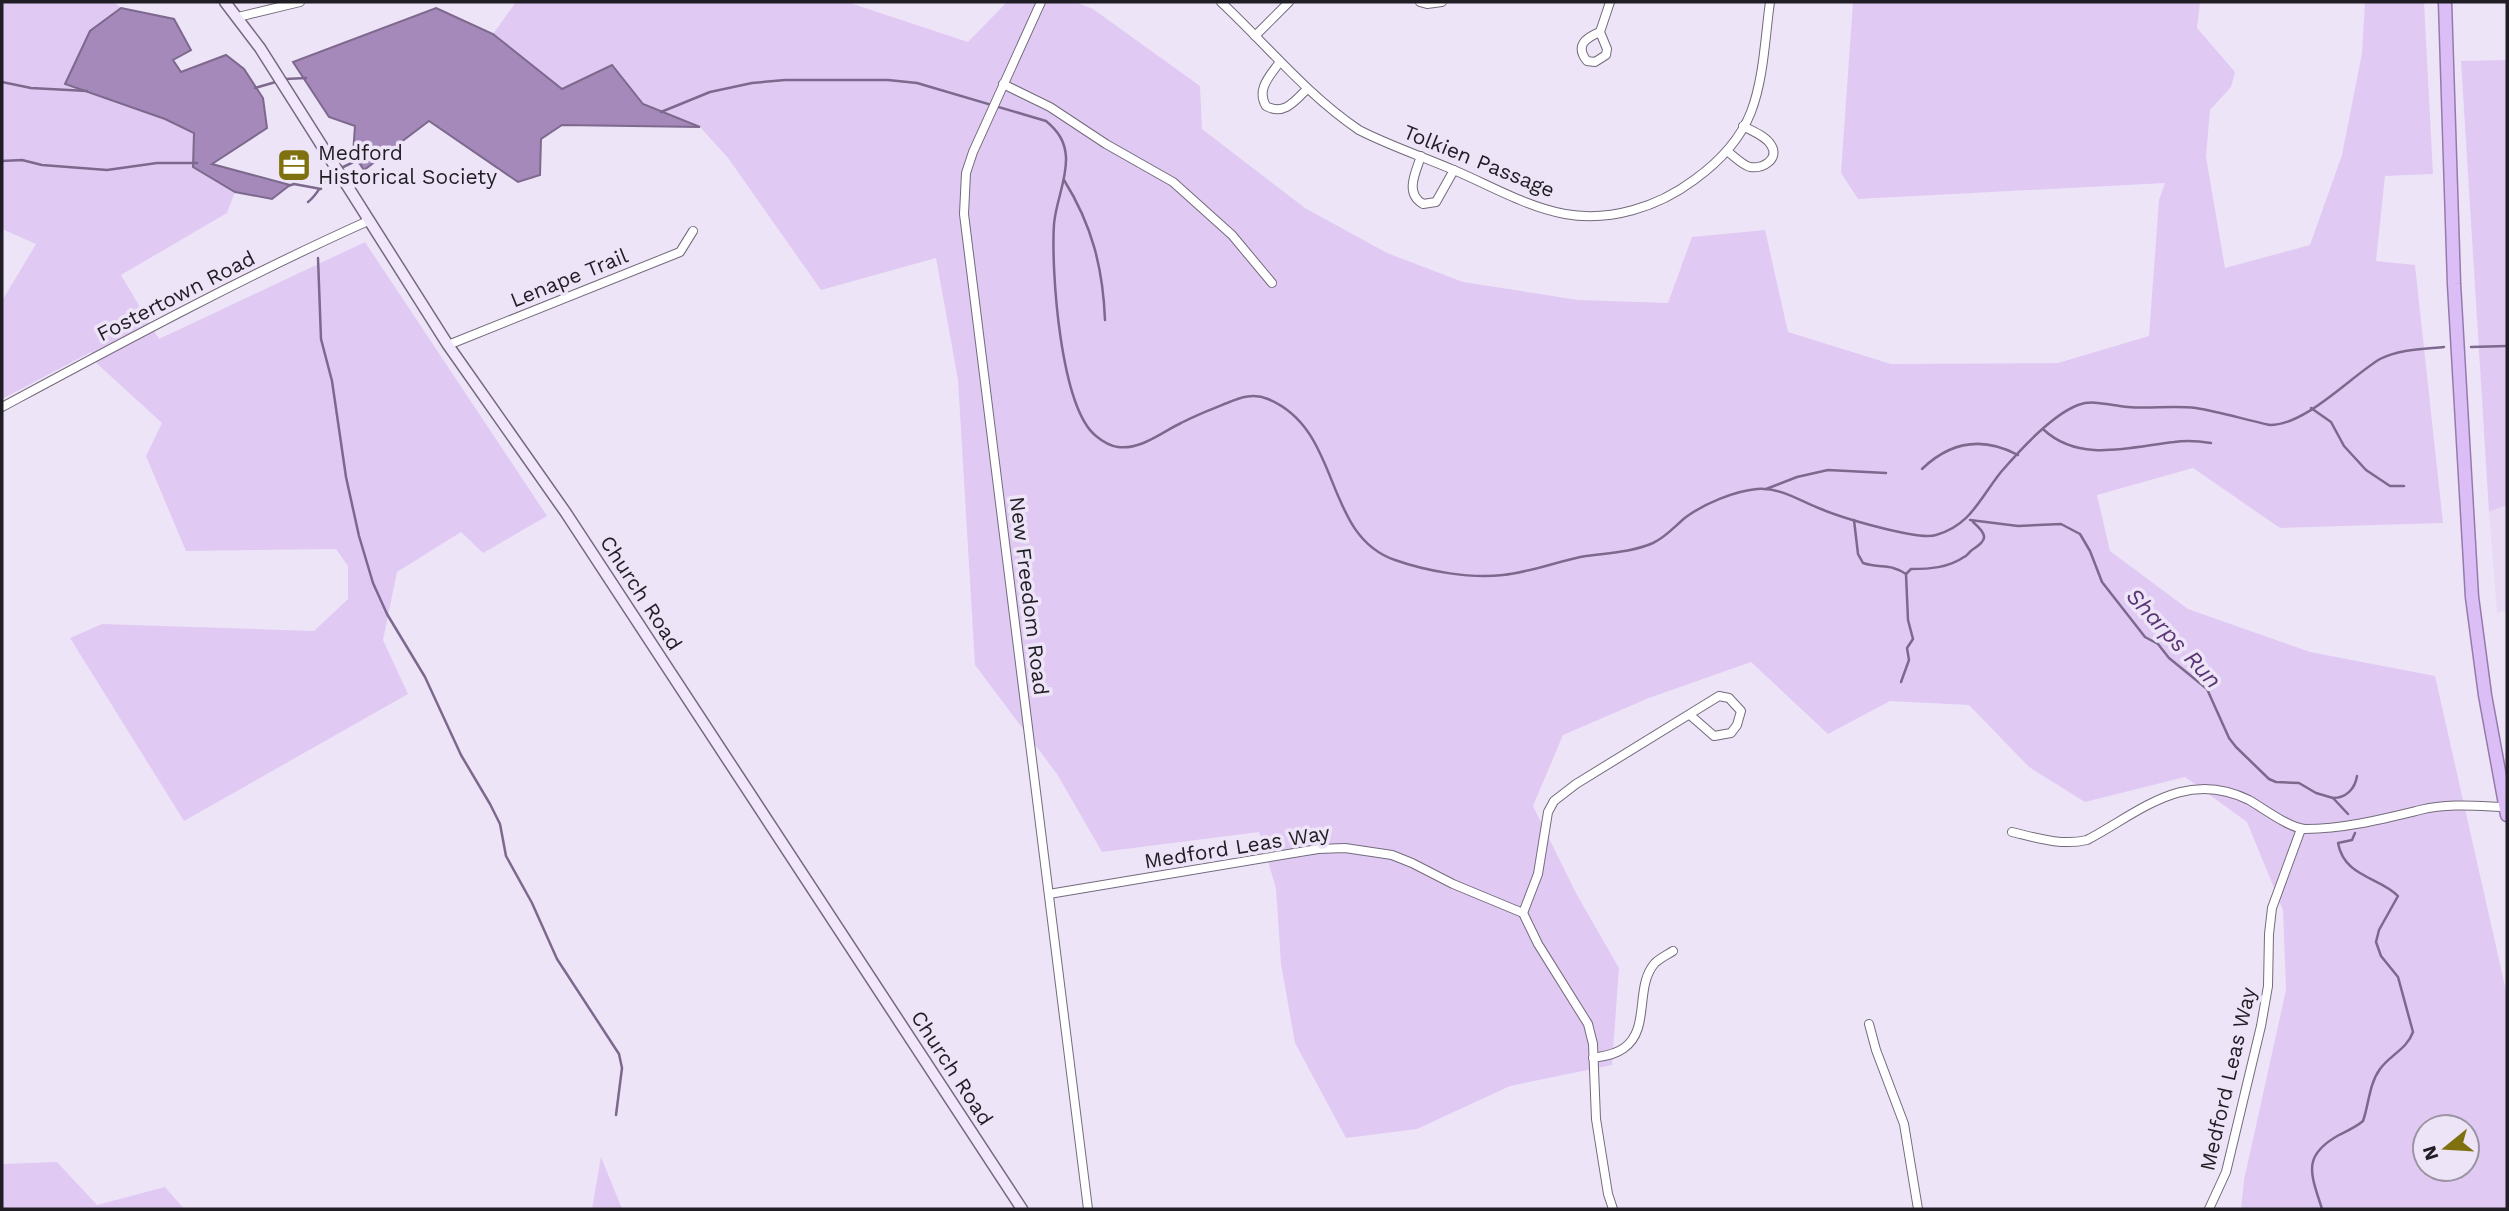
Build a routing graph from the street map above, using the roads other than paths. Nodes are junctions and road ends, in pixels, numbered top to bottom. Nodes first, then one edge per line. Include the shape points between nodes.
1 (225, 2) edge
2 (300, 2) edge
3 (1041, 2) edge
4 (1221, 2) edge
5 (1289, 2) edge
6 (1420, 2) edge
7 (1442, 2) edge
8 (1610, 2) edge
9 (1770, 2) edge
10 (2445, 2) edge
11 (238, 18) junction
12 (1600, 32) dead end
13 (1255, 36) junction
14 (1279, 63) junction
15 (1003, 84) junction
16 (1307, 89) junction
17 (1743, 126) junction
18 (1727, 151) junction
19 (1420, 156) junction
20 (1454, 170) junction
21 (368, 220) junction
22 (693, 231) dead end
23 (1272, 283) dead end
24 (448, 345) junction
25 (2, 407) edge
26 (1690, 715) junction
27 (2507, 809) edge
28 (2301, 829) junction
29 (2012, 832) dead end
30 (1049, 894) junction
31 (1523, 914) junction
32 (1673, 951) dead end
33 (1869, 1024) dead end
34 (1593, 1058) junction
35 (1021, 1209) edge
36 (1088, 1209) edge
37 (1613, 1209) edge
38 (1918, 1209) edge
39 (2209, 1209) edge

1 - 11 main road, Church Road
2 - 11 street
3 - 15 street, New Freedom Road
4 - 13 street, Tolkien Passage
5 - 13 street
6 - 7 street
8 - 12 street
9 - 17 street, Tolkien Passage via 1757,89
10 - 27 highway via 2454,284 2472,597
11 - 21 main road, Church Road
13 - 14 street, Tolkien Passage
14 - 16 street, Tolkien Passage
14 - 16 street via 1263,86 1266,106 1282,110
15 - 23 street via 1050,107 1173,182 1231,235
15 - 30 street, New Freedom Road via 966,173 965,225
16 - 19 street, Tolkien Passage via 1359,130
17 - 18 street, Tolkien Passage
17 - 18 street via 1769,141 1773,157 1764,166 1753,167
18 - 20 street, Tolkien Passage via 1690,183 1654,204 1597,215 1566,214 1539,206
19 - 20 street, Tolkien Passage
19 - 20 street via 1412,184 1414,196 1423,204 1436,202
21 - 24 main road, Church Road
21 - 25 street, Fostertown Road
22 - 24 street, Lenape Trail via 680,251
24 - 35 main road, Church Road via 565,511
26 - 26 street via 1719,696 1729,698 1741,711 1731,733 1714,736
26 - 31 street via 1554,801 1548,812 1538,874
27 - 28 street via 2433,808 2339,827
28 - 29 street via 2236,795 2208,789 2165,795 2076,842
28 - 39 street, Medford Leas Way via 2272,908 2264,1015 2226,1171
30 - 31 street, Medford Leas Way via 1345,848 1392,855
30 - 36 street, New Freedom Road
31 - 34 street via 1588,1024
32 - 34 street via 1656,961 1649,972 1638,1029 1629,1044 1616,1053
33 - 38 street via 1904,1124
34 - 37 street via 1596,1119

